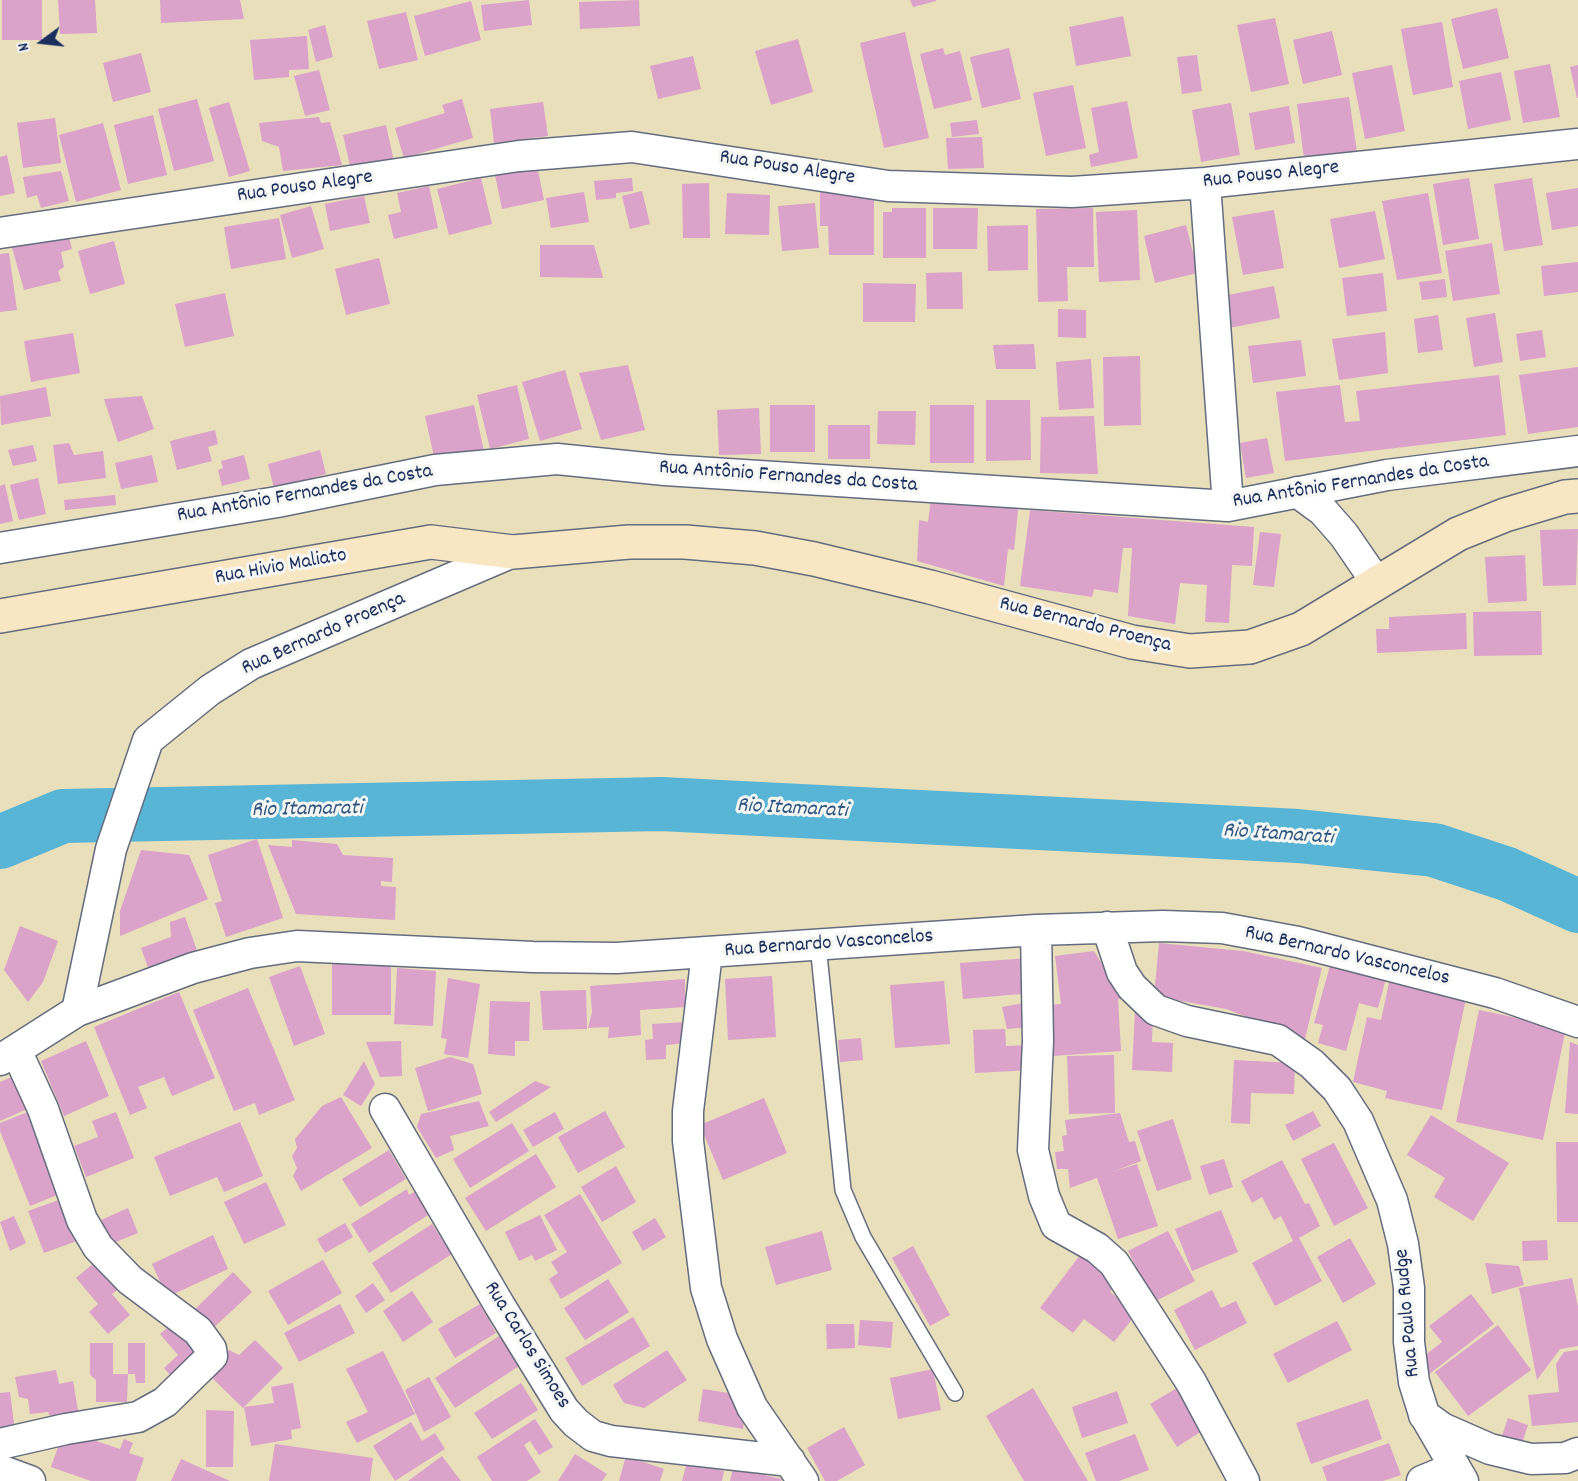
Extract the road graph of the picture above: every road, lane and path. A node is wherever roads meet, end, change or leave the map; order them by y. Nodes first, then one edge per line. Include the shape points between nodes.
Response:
1 (1578, 144) edge
2 (1205, 183) junction
3 (0, 233) edge
4 (1578, 451) edge
5 (1297, 492) junction
6 (1578, 496) edge
7 (1228, 506) junction
8 (563, 547) joint
9 (0, 548) edge
10 (513, 552) junction
11 (1377, 583) junction
12 (0, 616) edge
13 (1107, 927) junction
14 (1036, 930) junction
15 (818, 945) junction
16 (707, 953) junction
17 (77, 1011) junction
18 (1578, 1022) edge
19 (8, 1055) edge
20 (385, 1109) dead end
21 (955, 1393) dead end
22 (1424, 1414) junction
23 (0, 1444) edge
24 (1578, 1453) edge
25 (0, 1470) edge
26 (796, 1471) edge
27 (1458, 1474) edge
28 (30, 1481) edge
29 (1244, 1481) edge
30 (1422, 1481) edge

1 - 2 street, Rua Pouso Alegre
2 - 3 street, Rua Pouso Alegre via 1072,192 888,186 632,147 519,156
2 - 7 street
4 - 5 street, Rua Antônio Fernandes da Costa via 1387,475
5 - 7 street, Rua Antônio Fernandes da Costa
5 - 11 street via 1323,511
6 - 11 street, Rua Bernardo Proença via 1505,515 1458,534
7 - 9 street, Rua Antônio Fernandes da Costa via 665,470 557,459 435,470 277,502
8 - 10 street, Rua Hivio Maliato
8 - 11 street, Rua Bernardo Proença via 674,542 755,548 930,587 1132,642 1190,651 1250,647 1301,629
10 - 12 street, Rua Hivio Maliato via 431,543
10 - 17 street, Rua Bernardo Proença via 251,664 210,690 148,740 111,849
13 - 14 street, Rua Bernardo Vasconcelos
13 - 18 street, Rua Bernardo Vasconcelos via 1221,928 1298,942 1496,993
13 - 22 street, Rua Paulo Rudge via 1122,972 1156,1010 1187,1021 1278,1040 1312,1064 1337,1089 1353,1113 1376,1158 1403,1244 1409,1288 1409,1342 1414,1382
14 - 15 street, Rua Bernardo Vasconcelos
14 - 29 street via 1038,1041 1033,1150 1044,1196 1056,1226 1097,1248 1114,1263 1191,1382
15 - 16 street, Rua Bernardo Vasconcelos
15 - 21 lane via 843,1190 863,1237
16 - 17 street, Rua Bernardo Vasconcelos via 533,957 297,946 193,968
16 - 26 street via 688,1111 688,1141 706,1288 722,1339 752,1407
17 - 19 street, Rua Bernardo Vasconcelos
19 - 23 street via 43,1109 82,1220 98,1247 130,1280 198,1331 212,1356 165,1402 138,1417
20 - 26 street, Rua Carlos Simoes via 506,1315 576,1424 593,1436 611,1441
22 - 24 street via 1442,1428 1490,1449 1531,1459 1565,1458
22 - 27 street, Rua Paulo Rudge
25 - 28 street
27 - 30 street

